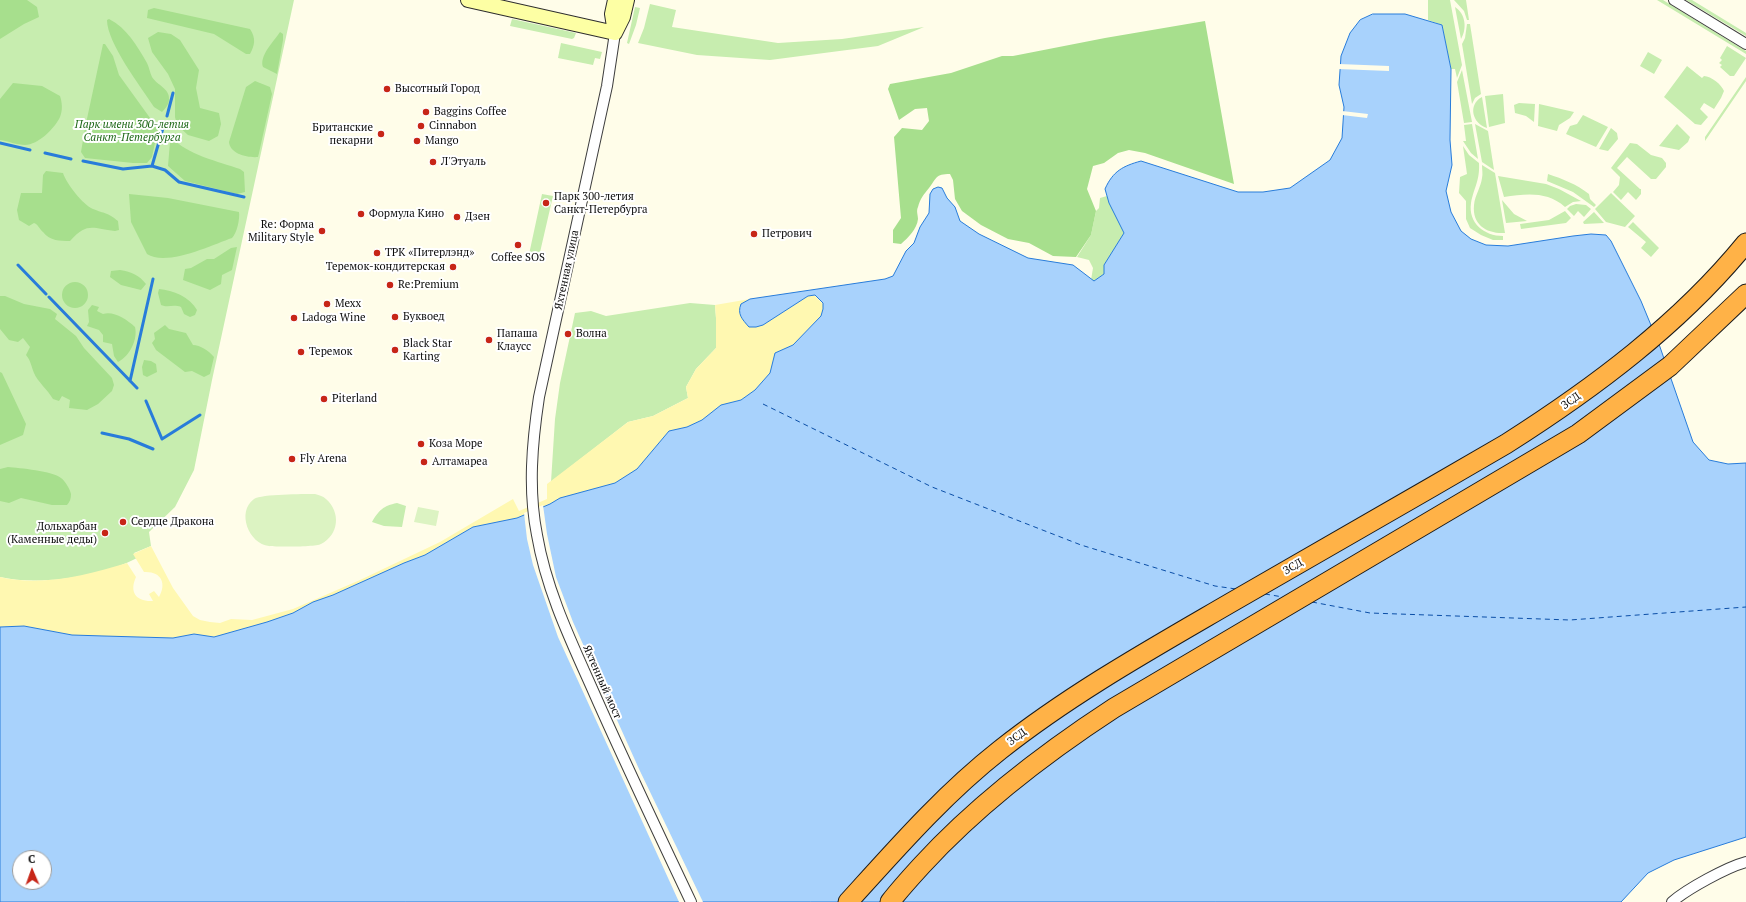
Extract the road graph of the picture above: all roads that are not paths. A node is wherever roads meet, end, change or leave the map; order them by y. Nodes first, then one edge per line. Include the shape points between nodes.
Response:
1 (468, 0) edge
2 (615, 0) edge
3 (627, 0) edge
4 (1674, 0) edge
5 (615, 33) junction
6 (1746, 44) edge
7 (1746, 243) edge
8 (1746, 294) edge
9 (533, 459) joint
10 (1746, 862) edge
11 (691, 902) edge
12 (848, 902) edge
13 (890, 902) edge
14 (1672, 902) edge

1 - 5 street
2 - 5 street, Яхтенная улица via 612,14
3 - 5 street, Яхтенная улица via 623,17
4 - 6 street
5 - 9 street, Яхтенная улица via 607,86 539,397 533,438
7 - 12 highway, ЗСД via 1692,303 1554,414 1120,668 1044,717 999,750 965,779 907,837
8 - 13 highway via 1670,366 1578,434 1064,740 967,819 942,843
9 - 11 street, Яхтенный мост via 536,534 556,604 609,729
10 - 14 street via 1712,877

